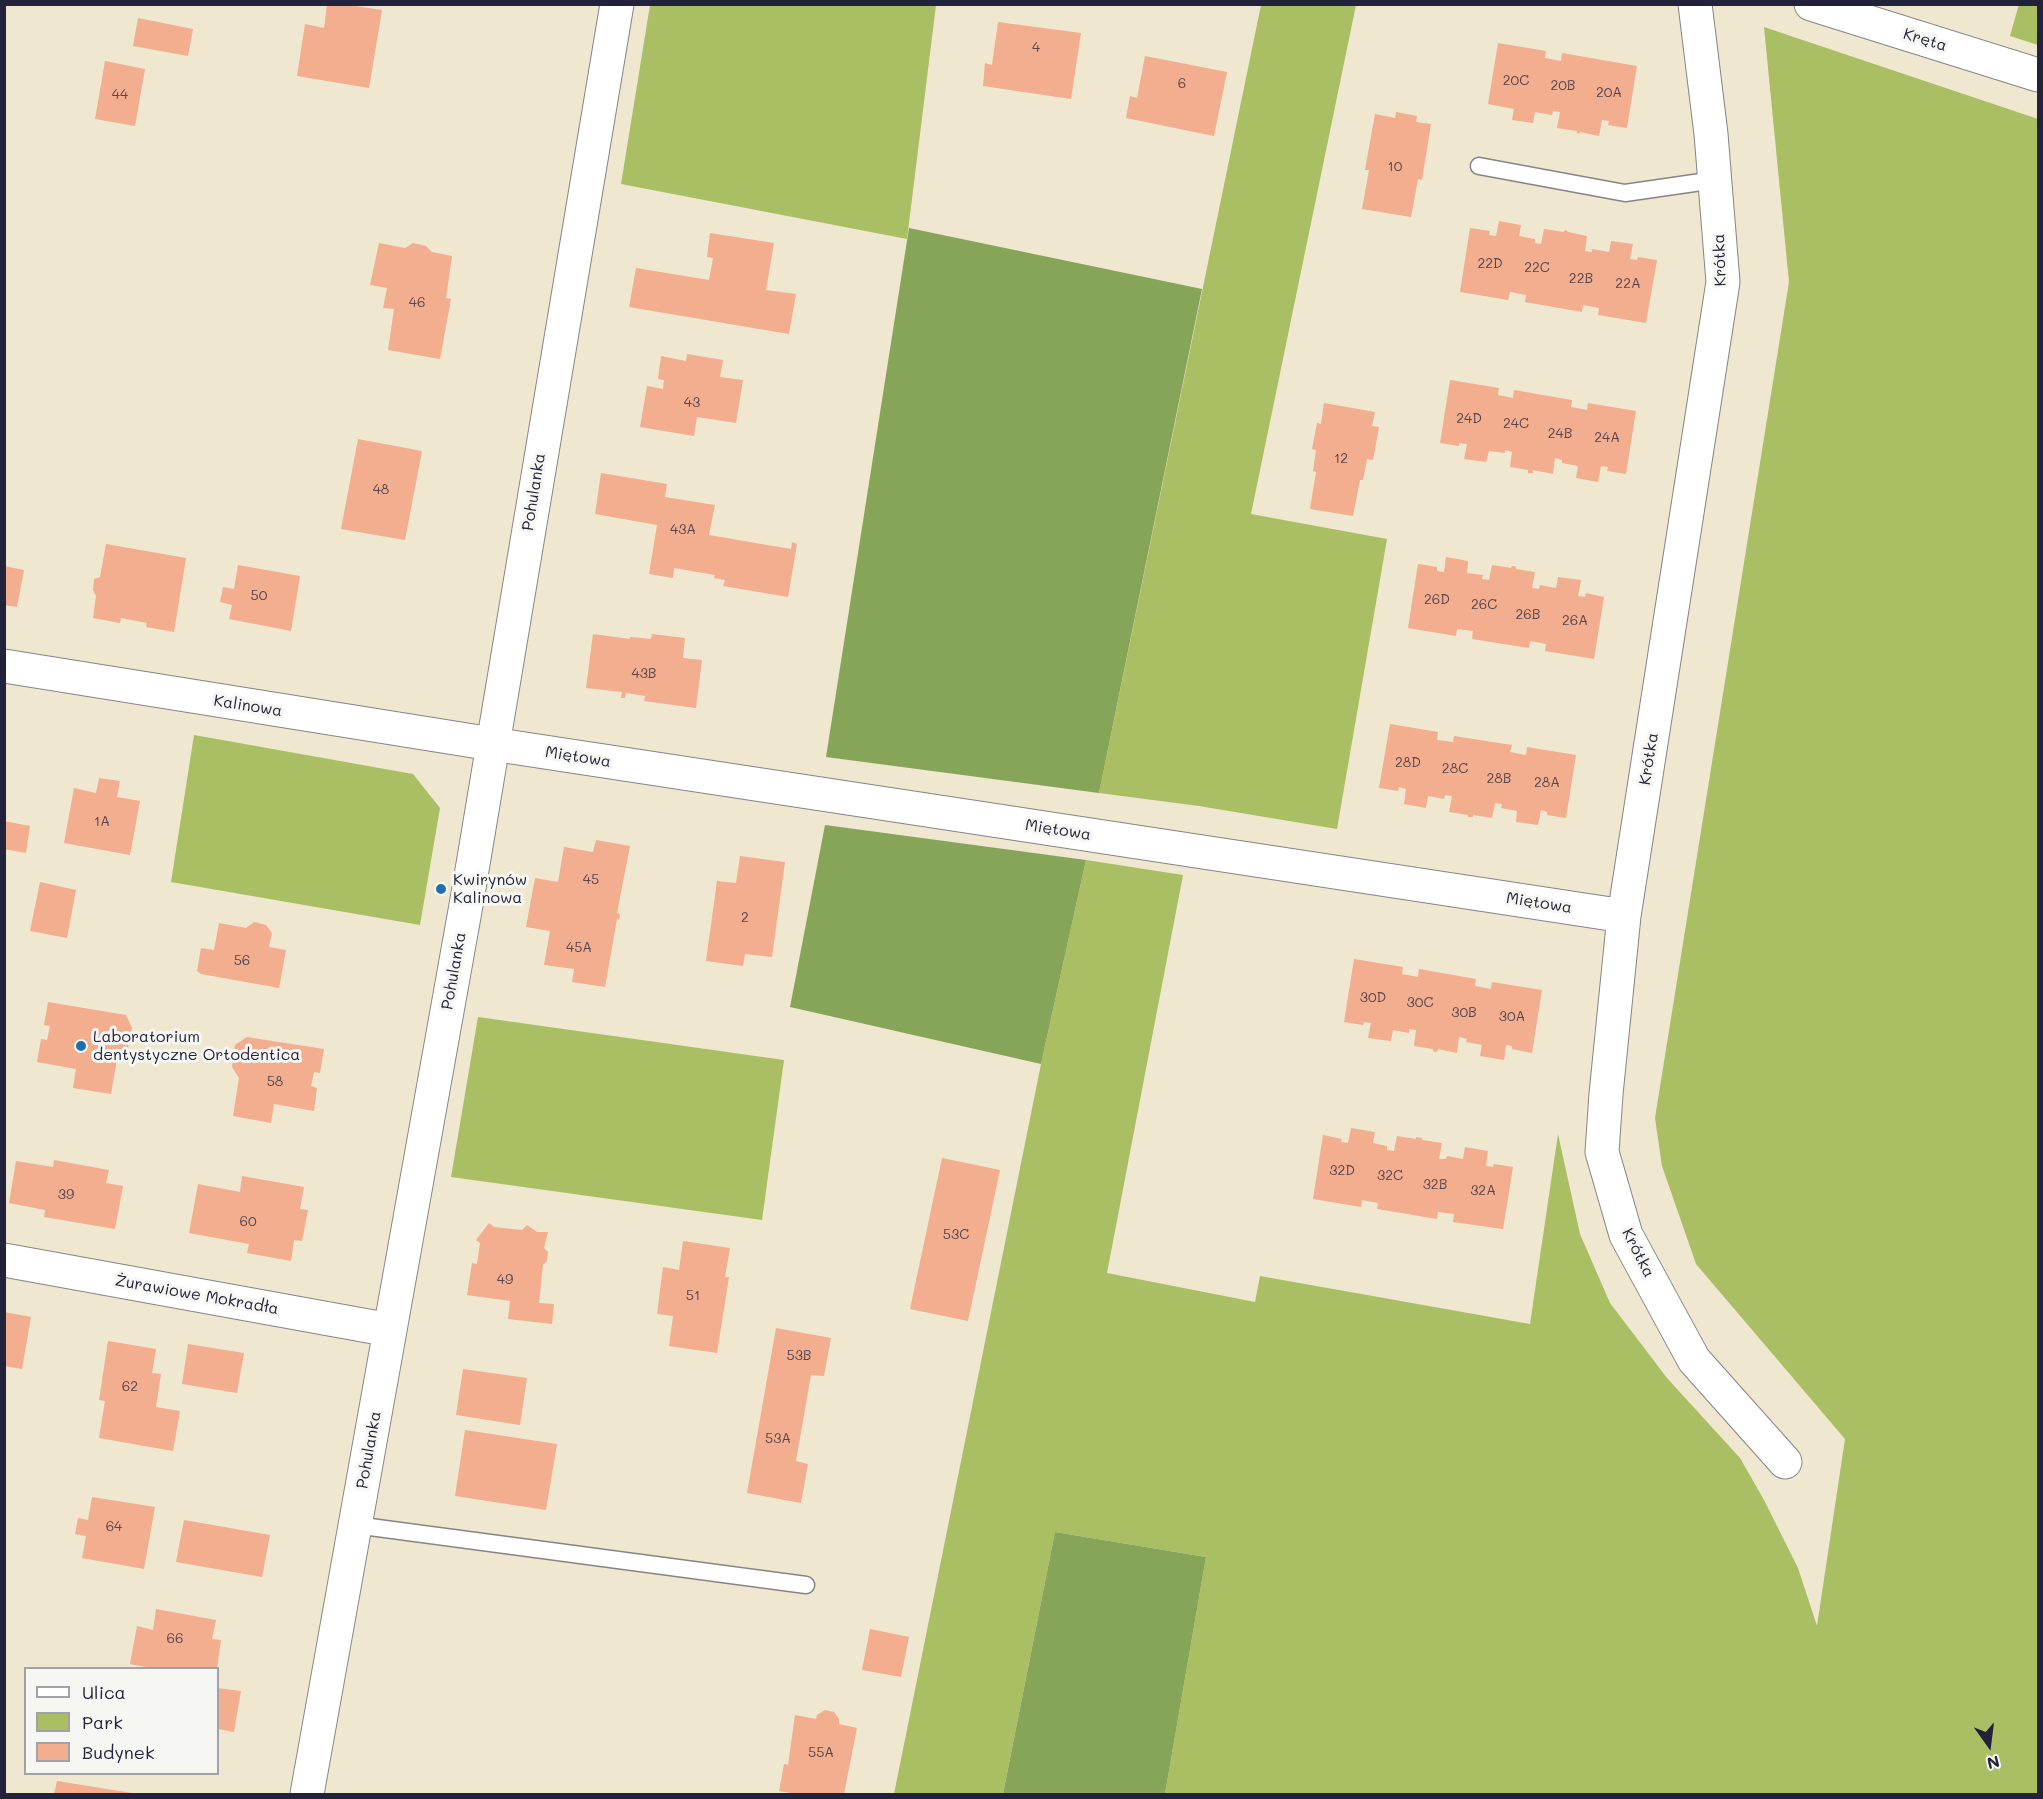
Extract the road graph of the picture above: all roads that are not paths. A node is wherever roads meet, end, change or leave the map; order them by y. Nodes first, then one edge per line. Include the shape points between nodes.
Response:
1 (616, 4) edge
2 (1695, 4) edge
3 (1811, 4) edge
4 (2038, 75) edge
5 (1479, 166) dead end
6 (1714, 180) junction
7 (4, 666) edge
8 (492, 744) junction
9 (1624, 916) junction
10 (4, 1260) edge
11 (390, 1329) junction
12 (1785, 1462) dead end
13 (355, 1525) junction
14 (806, 1585) dead end
15 (308, 1794) edge

1 - 8 street, Pohulanka
2 - 6 street, Krótka
3 - 4 street, Kręta
5 - 6 lane via 1625,193
6 - 9 street, Krótka via 1723,282
7 - 8 street, Kalinowa
8 - 9 street, Miętowa
8 - 11 street, Pohulanka
9 - 12 street, Krótka via 1602,1152 1626,1235 1694,1360
10 - 11 street, Żurawiowe Mokradła
11 - 13 street, Pohulanka
13 - 14 lane
13 - 15 street, Pohulanka

